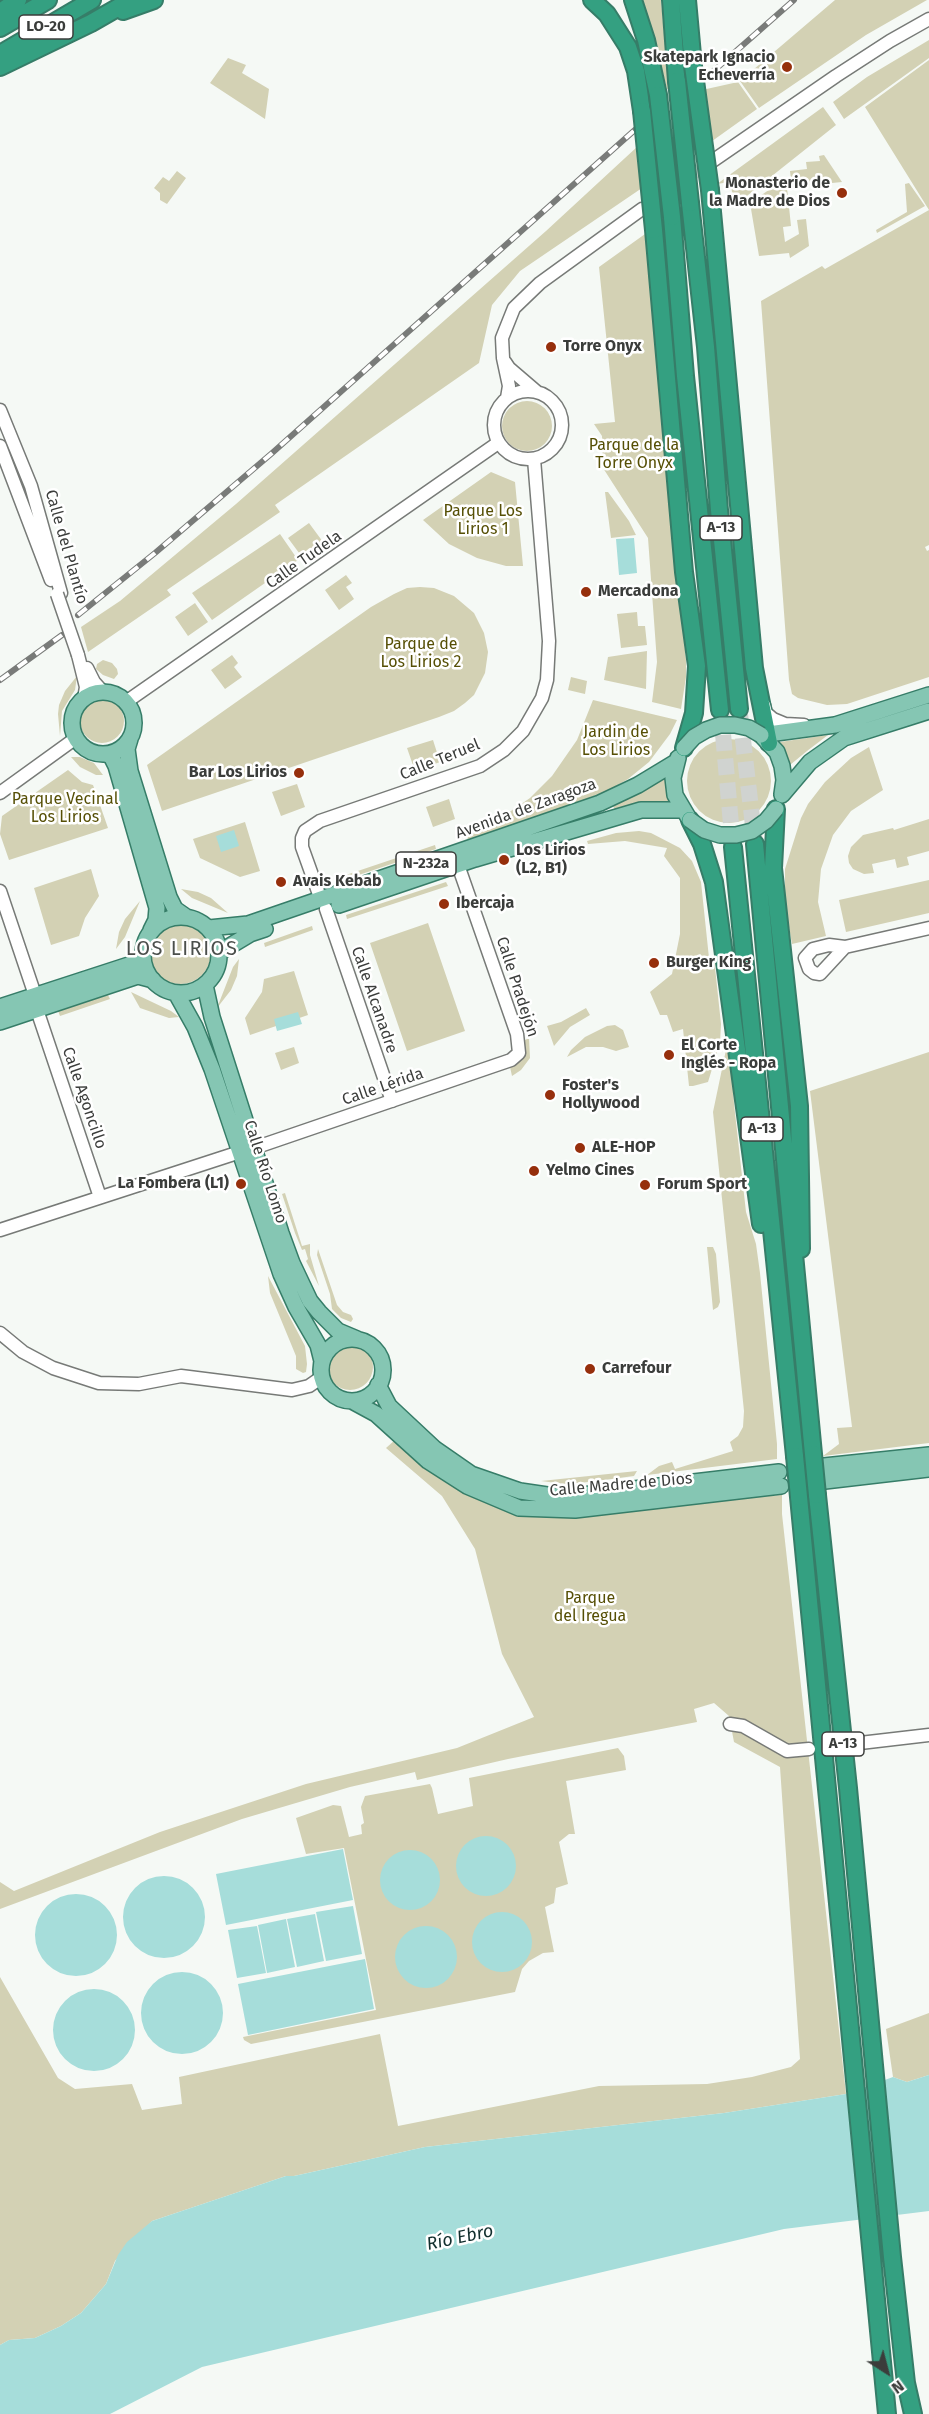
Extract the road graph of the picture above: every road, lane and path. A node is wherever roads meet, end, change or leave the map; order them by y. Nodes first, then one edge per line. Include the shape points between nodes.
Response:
1 (18, 0) edge
2 (48, 0) edge
3 (92, 0) edge
4 (131, 0) edge
5 (154, 0) edge
6 (592, 0) edge
7 (633, 0) edge
8 (671, 0) edge
9 (687, 0) edge
10 (0, 12) edge
11 (929, 19) edge
12 (91, 23) junction
13 (0, 28) edge
14 (0, 54) edge
15 (0, 67) edge
16 (711, 162) tunnel mouth
17 (642, 209) tunnel mouth
18 (706, 347) junction
19 (503, 358) junction
20 (685, 376) junction
21 (537, 392) junction
22 (507, 398) junction
23 (0, 410) edge
24 (498, 444) junction
25 (0, 446) edge
26 (534, 459) junction
27 (737, 488) junction
28 (684, 572) junction
29 (59, 594) junction
30 (80, 655) junction
31 (756, 678) junction
32 (103, 692) junction
33 (929, 695) edge
34 (84, 699) junction
35 (126, 702) junction
36 (739, 709) tunnel mouth
37 (720, 710) tunnel mouth
38 (929, 711) edge
39 (835, 725) junction
40 (76, 738) junction
41 (766, 738) junction
42 (130, 739) junction
43 (105, 754) junction
44 (680, 755) junction
45 (0, 793) edge
46 (779, 802) junction
47 (686, 815) junction
48 (755, 844) tunnel mouth
49 (733, 847) tunnel mouth
50 (458, 865) junction
51 (0, 891) edge
52 (323, 904) junction
53 (185, 916) junction
54 (209, 928) junction
55 (929, 928) edge
56 (147, 938) junction
57 (845, 947) dead end
58 (220, 952) junction
59 (143, 955) junction
60 (153, 980) junction
61 (205, 985) junction
62 (176, 993) junction
63 (36, 1002) junction
64 (0, 1007) edge
65 (0, 1022) edge
66 (519, 1053) joint
67 (392, 1101) junction
68 (247, 1150) junction
69 (100, 1197) junction
70 (265, 1204) junction
71 (0, 1230) edge
72 (797, 1283) junction
73 (0, 1333) edge
74 (357, 1339) junction
75 (322, 1361) junction
76 (322, 1377) junction
77 (378, 1385) junction
78 (352, 1401) junction
79 (790, 1412) junction
80 (929, 1455) edge
81 (929, 1469) edge
82 (820, 1474) junction
83 (730, 1724) dead end
84 (929, 1735) edge
85 (860, 1743) dead end
86 (809, 1749) dead end
87 (887, 2414) edge
88 (913, 2414) edge

1 - 10 highway
2 - 13 highway, LO-20
3 - 14 highway, LO-20
4 - 12 highway
5 - 12 highway
6 - 28 highway, bridge via 607,14 628,47 636,71
7 - 20 highway, A-13, bridge via 658,95
8 - 18 highway, A-13, bridge
9 - 27 highway, bridge via 710,190
11 - 16 street via 836,76
12 - 15 highway
17 - 19 street via 526,294 506,325
18 - 27 highway
18 - 36 highway, A-13
19 - 21 street
19 - 22 street
20 - 28 highway via 680,408
20 - 37 highway, A-13
21 - 22 street via 521,392
21 - 26 street via 555,405 562,427 554,448
22 - 24 street via 493,424
23 - 29 street, Calle del Plantío via 31,486
24 - 26 street via 514,457
24 - 35 street, Calle Tudela
25 - 29 street, Calle del Plantío
26 - 52 street, Calle Teruel via 549,641 542,698 523,730 504,750 480,766 320,821 305,831 302,847
27 - 31 highway
28 - 44 highway via 697,666 694,713
29 - 30 street, Calle del Plantío, bridge
30 - 32 street, Calle del Plantío
30 - 34 street, Calle del Plantío via 86,687
31 - 39 street via 766,712 773,719 785,724
31 - 41 highway
32 - 34 main road
32 - 35 main road
33 - 39 main road
34 - 40 main road via 72,721
35 - 42 main road via 134,720
38 - 46 main road via 844,738 810,762
39 - 41 main road
40 - 43 main road via 88,750
40 - 45 street
41 - 44 main road, N-232a, bridge via 749,728 720,726 694,737
41 - 46 main road via 782,765 784,780
42 - 43 main road
42 - 53 main road via 130,771 169,897 175,909
43 - 56 main road via 111,756 116,766 157,908
44 - 47 main road via 673,778 675,795
44 - 52 main road, Avenida de Zaragoza / N-232a via 638,785 600,803
46 - 47 main road, N-232a, bridge via 766,821 752,831 736,835 704,830
46 - 72 highway via 773,868 799,1106 802,1239
47 - 50 main road, Avenida de Zaragoza / N-232a via 641,810
47 - 79 highway via 702,844 714,882 776,1341
48 - 72 highway, A-13
49 - 79 highway, A-13
50 - 52 main road, Avenida de Zaragoza / N-232a
50 - 66 street, Calle Pradejón via 517,1034
51 - 63 street, Calle Agoncillo
52 - 54 main road, Avenida de Zaragoza / N-232a via 248,924
52 - 58 main road, Avenida de Zaragoza / N-232a via 250,934
52 - 67 street, Calle Alcanadre
53 - 54 main road
53 - 56 main road via 163,921
54 - 58 main road
55 - 57 street
56 - 59 main road
58 - 61 main road via 219,964
59 - 60 main road
59 - 63 main road via 135,963
60 - 62 main road
60 - 63 main road via 138,976
61 - 62 main road
61 - 68 main road, Calle Río Lomo
62 - 68 main road, Calle Río Lomo via 195,1027
63 - 64 main road
63 - 65 main road
63 - 69 street, Calle Agoncillo
66 - 67 street, Calle Lérida via 511,1060
67 - 68 street, Calle Lérida
68 - 69 street, Calle Lérida
68 - 70 main road, Calle Río Lomo
69 - 71 street, Calle Lérida
70 - 74 main road, Calle Río Lomo via 310,1300 328,1323
70 - 75 main road, Calle Río Lomo via 282,1274 318,1345
72 - 82 highway, A-13
73 - 76 street via 23,1352 53,1368 99,1383 139,1384 181,1376 292,1390 309,1386
74 - 75 main road via 339,1342
74 - 77 main road via 377,1350 382,1367
75 - 76 main road
76 - 78 main road via 333,1395
77 - 78 main road via 367,1396
77 - 78 main road, Calle Madre de Dios via 389,1406 435,1449 471,1474 520,1491 574,1496 780,1479 575,1510 519,1508 467,1486 428,1461 376,1414
79 - 87 highway, A-13, bridge
80 - 82 main road
81 - 82 main road
82 - 88 highway, A-13 via 866,1993 906,2383
83 - 86 street via 743,1726 787,1751
84 - 85 street

